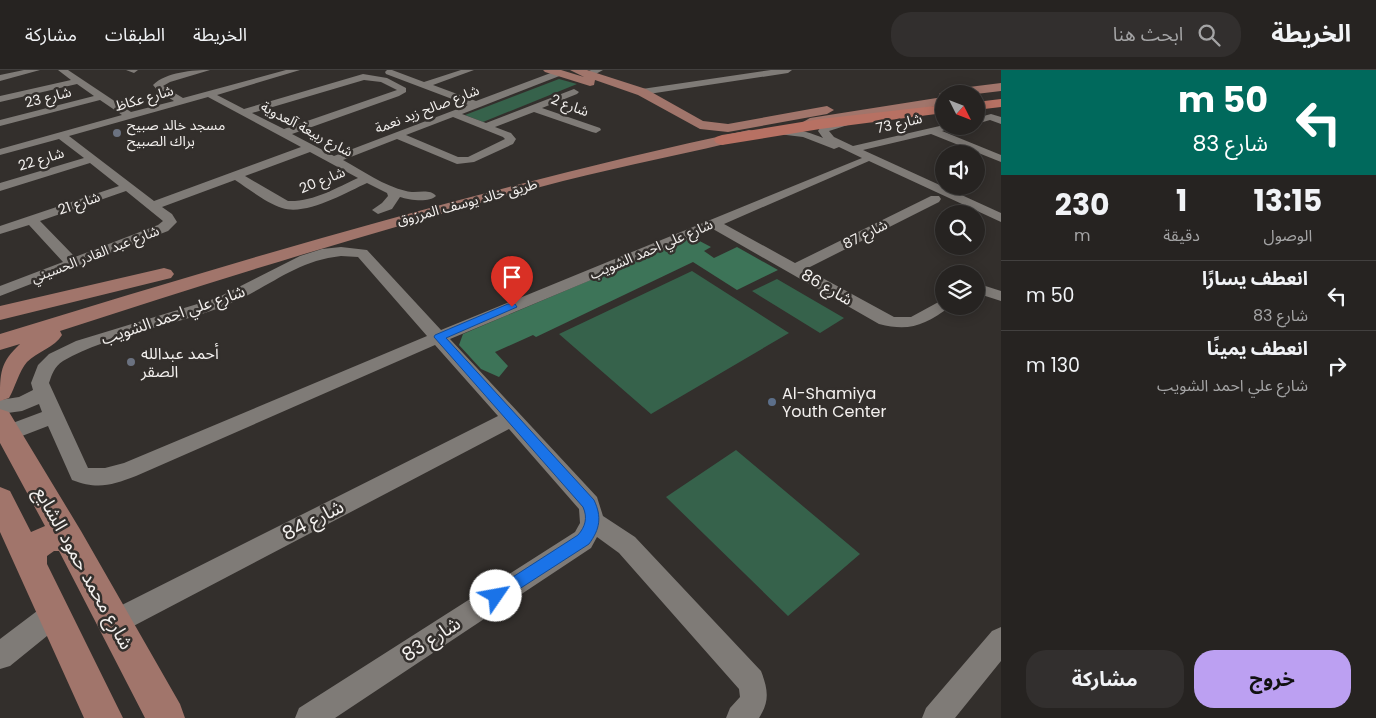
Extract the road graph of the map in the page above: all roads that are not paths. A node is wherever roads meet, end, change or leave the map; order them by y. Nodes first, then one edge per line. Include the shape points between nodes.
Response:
1 (36, 70) edge
2 (62, 70) edge
3 (130, 70) edge
4 (134, 70) edge
5 (206, 70) edge
6 (263, 70) edge
7 (296, 70) edge
8 (383, 70) edge
9 (470, 70) edge
10 (576, 70) edge
11 (754, 70) edge
12 (788, 70) edge
13 (554, 72) edge
14 (763, 73) junction
15 (276, 76) junction
16 (0, 78) edge
17 (602, 80) edge
18 (78, 81) junction
19 (425, 85) junction
20 (1000, 90) edge
21 (985, 91) edge
22 (574, 92) dead end
23 (642, 92) junction
24 (209, 94) junction
25 (985, 94) edge
26 (935, 95) edge
27 (102, 97) junction
28 (0, 99) edge
29 (182, 102) junction
30 (1001, 103) edge
31 (935, 104) edge
32 (935, 104) edge
33 (477, 105) junction
34 (985, 105) edge
35 (533, 108) junction
36 (243, 112) junction
37 (453, 114) junction
38 (130, 116) junction
39 (675, 118) junction
40 (864, 118) junction
41 (0, 123) edge
42 (486, 127) junction
43 (596, 130) dead end
44 (935, 130) edge
45 (778, 131) junction
46 (932, 131) junction
47 (283, 133) junction
48 (725, 134) junction
49 (61, 135) junction
50 (396, 136) junction
51 (310, 148) junction
52 (0, 152) edge
53 (858, 155) junction
54 (92, 159) junction
55 (1001, 159) edge
56 (333, 160) junction
57 (560, 165) junction
58 (236, 175) junction
59 (367, 178) junction
60 (921, 180) junction
61 (908, 185) junction
62 (0, 187) edge
63 (127, 187) junction
64 (392, 191) junction
65 (430, 196) junction
66 (475, 199) junction
67 (936, 199) junction
68 (948, 205) edge
69 (153, 206) junction
70 (378, 210) junction
71 (1001, 218) edge
72 (31, 219) junction
73 (712, 223) junction
74 (985, 223) edge
75 (0, 230) edge
76 (1001, 231) edge
77 (72, 263) junction
78 (795, 269) junction
79 (164, 274) junction
80 (190, 282) junction
81 (0, 291) edge
82 (985, 291) edge
83 (1001, 296) edge
84 (935, 310) edge
85 (0, 313) edge
86 (0, 326) edge
87 (439, 337) junction
88 (0, 342) edge
89 (0, 392) edge
90 (44, 393) junction
91 (53, 416) junction
92 (512, 418) junction
93 (3, 420) edge
94 (0, 500) edge
95 (592, 521) junction
96 (70, 541) junction
97 (31, 566) junction
98 (54, 614) junction
99 (115, 622) junction
100 (1001, 640) edge
101 (0, 656) edge
102 (160, 712) edge
103 (104, 718) edge
104 (308, 718) edge
105 (740, 718) edge
106 (936, 718) edge

1 - 16 street
2 - 18 street
3 - 4 street
5 - 29 street via 158,85
6 - 15 street
7 - 15 street, شارع عكاظ
8 - 19 street
9 - 19 street
10 - 17 main road
11 - 14 street
12 - 14 street
13 - 17 main road
13 - 33 street, شارع صالح زيد نعمة
14 - 23 street
15 - 24 street, شارع عكاظ
17 - 23 main road
17 - 39 main road via 659,115 673,115
18 - 27 street
18 - 28 street
19 - 33 street
20 - 21 main road, طريق خالد يوسف المرزوق
20 - 25 main road, طريق خالد يوسف المرزوق
22 - 35 street, شارع 2
23 - 39 main road
24 - 29 street, شارع عكاظ
24 - 36 street, شارع ربيعة آلعدوية
26 - 48 main road, طريق خالد يوسف المرزوق via 823,111
27 - 38 street
27 - 41 street, شارع 23
29 - 38 street, شارع عكاظ
30 - 34 highway
31 - 48 main road, طريق خالد يوسف المرزوق
32 - 40 highway
33 - 37 street, شارع صالح زيد نعمة
35 - 42 street, شارع 2
35 - 43 street, شارع 2
36 - 47 street, شارع ربيعة آلعدوية
36 - 47 street via 363,77 375,77 402,88 396,94
37 - 42 street
37 - 50 street, شارع صالح زيد نعمة
38 - 49 street, شارع عكاظ
39 - 48 main road
40 - 45 highway
40 - 53 street via 826,127 823,131 830,139
42 - 50 street via 507,135 509,142 463,161 450,160
44 - 46 street, شارع 73
45 - 48 highway
45 - 53 street via 814,137
46 - 53 street, شارع 73
46 - 55 street
47 - 51 street, شارع ربيعة آلعدوية
48 - 57 main road, طريق خالد يوسف المرزوق
48 - 66 main road, طريق خالد يوسف المرزوق
49 - 52 street, شارع عكاظ
49 - 54 street, شارع عبد القادر الحسيني
50 - 56 street, شارع صالح زيد نعمة
51 - 56 street, شارع ربيعة آلعدوية
51 - 58 street
53 - 60 street
53 - 61 street
53 - 73 street, شارع علي احمد الشويب
54 - 62 street, شارع 22
54 - 63 street, شارع عبد القادر الحسيني
56 - 59 street, شارع ربيعة آلعدوية
57 - 65 main road, طريق خالد يوسف المرزوق
57 - 66 main road via 467,190 460,195 464,199
58 - 59 street, شارع 20 via 291,206 305,204
58 - 69 street
59 - 64 street, شارع ربيعة آلعدوية
60 - 61 street via 905,177
60 - 71 street
61 - 67 street
63 - 69 street, شارع عبد القادر الحسيني
63 - 72 street, شارع 21
64 - 65 street, شارع ربيعة آلعدوية via 408,196
64 - 70 street via 392,201
65 - 70 main road, طريق خالد يوسف المرزوق
66 - 80 main road, طريق خالد يوسف المرزوق
67 - 68 street
67 - 78 street, شارع 87
69 - 77 street, شارع عبد القادر الحسيني via 170,222 163,228
70 - 79 main road, طريق خالد يوسف المرزوق
72 - 75 street, شارع 21
72 - 77 street, شارع 21
73 - 78 street, شارع 86
73 - 87 street, شارع علي احمد الشويب
74 - 76 street
77 - 81 street, شارع عبد القادر الحسيني
78 - 84 street, شارع 86 via 875,315 896,323 914,323
79 - 85 main road
79 - 86 main road, طريق خالد يوسف المرزوق
80 - 88 main road, طريق خالد يوسف المرزوق
80 - 89 main road via 82,321 40,341 16,359
82 - 83 street
87 - 90 street, شارع علي احمد الشويب via 362,253 328,252 281,268 256,286 223,301 69,351 44,369 40,383
87 - 91 street, شارع علي احمد الشويب via 129,470 97,478 80,474
87 - 92 street
90 - 91 street, شارع علي احمد الشويب
90 - 93 street via 22,404
91 - 93 street
92 - 95 street via 589,504
92 - 99 street, شارع 84
93 - 96 main road, شارع محمد حمود الشايع
94 - 97 main road
95 - 104 street, شارع 83 via 584,540
95 - 105 street via 627,545 751,681 754,701
96 - 97 main road via 54,537 36,545 31,551
96 - 99 main road, شارع محمد حمود الشايع
97 - 98 main road
98 - 101 street
98 - 103 main road
99 - 102 main road, شارع محمد حمود الشايع
100 - 106 street

